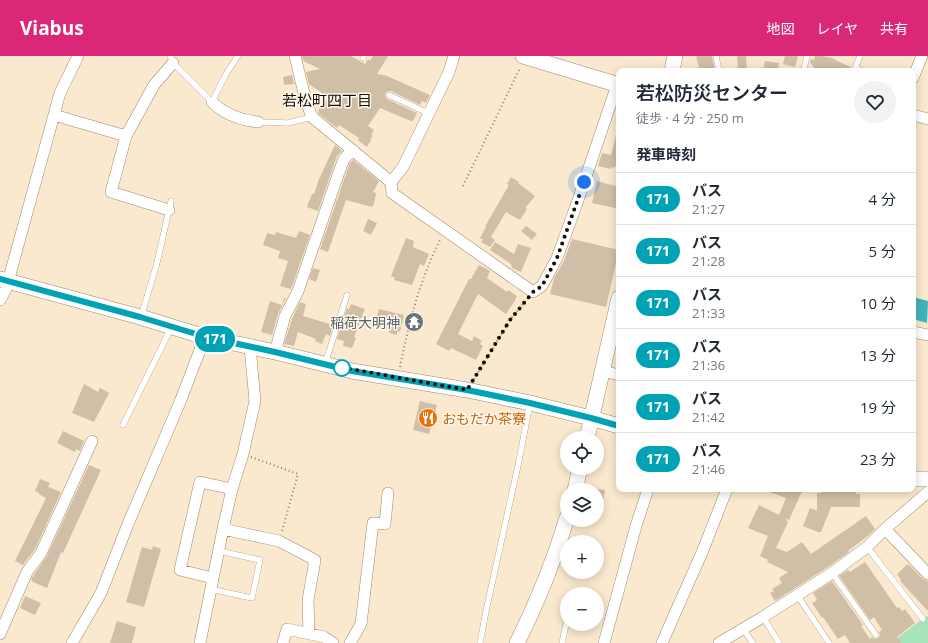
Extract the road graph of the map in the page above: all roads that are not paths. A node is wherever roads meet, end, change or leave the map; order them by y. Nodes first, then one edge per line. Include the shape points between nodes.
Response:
1 (78, 56) edge
2 (238, 56) edge
3 (294, 56) edge
4 (454, 56) edge
5 (524, 56) edge
6 (675, 56) edge
7 (716, 56) edge
8 (807, 56) edge
9 (860, 56) edge
10 (922, 56) edge
11 (172, 60) edge
12 (673, 68) edge
13 (718, 68) edge
14 (804, 68) edge
15 (855, 68) edge
16 (916, 71) edge
17 (616, 84) edge
18 (616, 91) edge
19 (389, 95) dead end
20 (212, 102) junction
21 (428, 113) junction
22 (916, 115) edge
23 (54, 116) junction
24 (312, 117) junction
25 (928, 119) edge
26 (258, 122) joint
27 (126, 136) junction
28 (352, 150) junction
29 (391, 182) junction
30 (170, 205) joint
31 (4, 280) edge
32 (347, 295) dead end
33 (0, 300) edge
34 (616, 312) edge
35 (140, 317) junction
36 (172, 327) junction
37 (916, 333) edge
38 (928, 336) edge
39 (206, 337) junction
40 (250, 347) junction
41 (275, 352) junction
42 (325, 364) junction
43 (603, 371) junction
44 (616, 374) edge
45 (530, 403) junction
46 (591, 418) junction
47 (124, 425) dead end
48 (616, 425) edge
49 (588, 431) edge
50 (92, 441) dead end
51 (928, 479) edge
52 (916, 480) edge
53 (232, 489) junction
54 (647, 492) edge
55 (726, 492) edge
56 (928, 492) edge
57 (388, 493) dead end
58 (564, 527) edge
59 (222, 529) junction
60 (885, 529) junction
61 (867, 547) junction
62 (218, 551) junction
63 (832, 573) junction
64 (928, 574) edge
65 (213, 578) junction
66 (210, 589) junction
67 (797, 595) junction
68 (763, 617) junction
69 (923, 619) dead end
70 (743, 629) junction
71 (565, 631) edge
72 (0, 634) edge
73 (309, 634) junction
74 (876, 635) dead end
75 (72, 643) edge
76 (200, 643) edge
77 (283, 643) edge
78 (333, 643) edge
79 (350, 643) edge
80 (480, 643) edge
81 (517, 643) edge
82 (562, 643) edge
83 (604, 643) edge
84 (662, 643) edge
85 (718, 643) edge
86 (753, 643) edge
87 (779, 643) edge
88 (829, 643) edge

1 - 23 street via 60,94
2 - 20 lane
3 - 24 street
4 - 21 street via 449,72
5 - 17 main road
6 - 12 main road
7 - 13 lane
8 - 14 lane
9 - 15 lane
10 - 16 street
11 - 20 lane
11 - 27 street via 154,85
18 - 29 street via 557,258 542,286 533,292 392,193
19 - 21 lane
20 - 26 street via 220,110 242,120
21 - 29 street via 404,167
22 - 25 street
23 - 27 street
23 - 31 street
24 - 26 lane via 288,123
24 - 28 street
27 - 30 street via 111,192
28 - 29 street
28 - 41 street via 344,159 339,172 298,291 285,316
30 - 35 lane via 157,263
31 - 33 street
31 - 35 main road
32 - 42 lane
34 - 43 main road
35 - 36 main road
36 - 39 main road
36 - 47 lane
37 - 38 street
39 - 40 main road
39 - 75 street via 101,593
40 - 41 main road
40 - 53 street via 255,401
41 - 42 main road
42 - 45 main road
43 - 44 street
43 - 46 main road
45 - 46 main road
45 - 80 lane
46 - 48 main road
46 - 49 main road
50 - 72 street via 41,554 27,572
51 - 52 main road
53 - 59 street
53 - 65 street via 200,482 180,570
54 - 83 street
55 - 84 street
56 - 60 street
57 - 79 street via 385,524 373,523 361,624
58 - 81 main road via 554,560
59 - 62 street
59 - 73 street via 279,541 315,560 308,600
60 - 61 street
60 - 64 street
61 - 63 street
61 - 69 lane
62 - 65 street
62 - 66 lane via 260,560 252,598
63 - 67 street
63 - 74 lane
65 - 66 street
66 - 76 street
67 - 68 street
67 - 88 lane
68 - 70 street
68 - 87 lane
70 - 85 street
70 - 86 lane
71 - 82 lane
73 - 77 street via 287,629
73 - 78 street via 324,637

